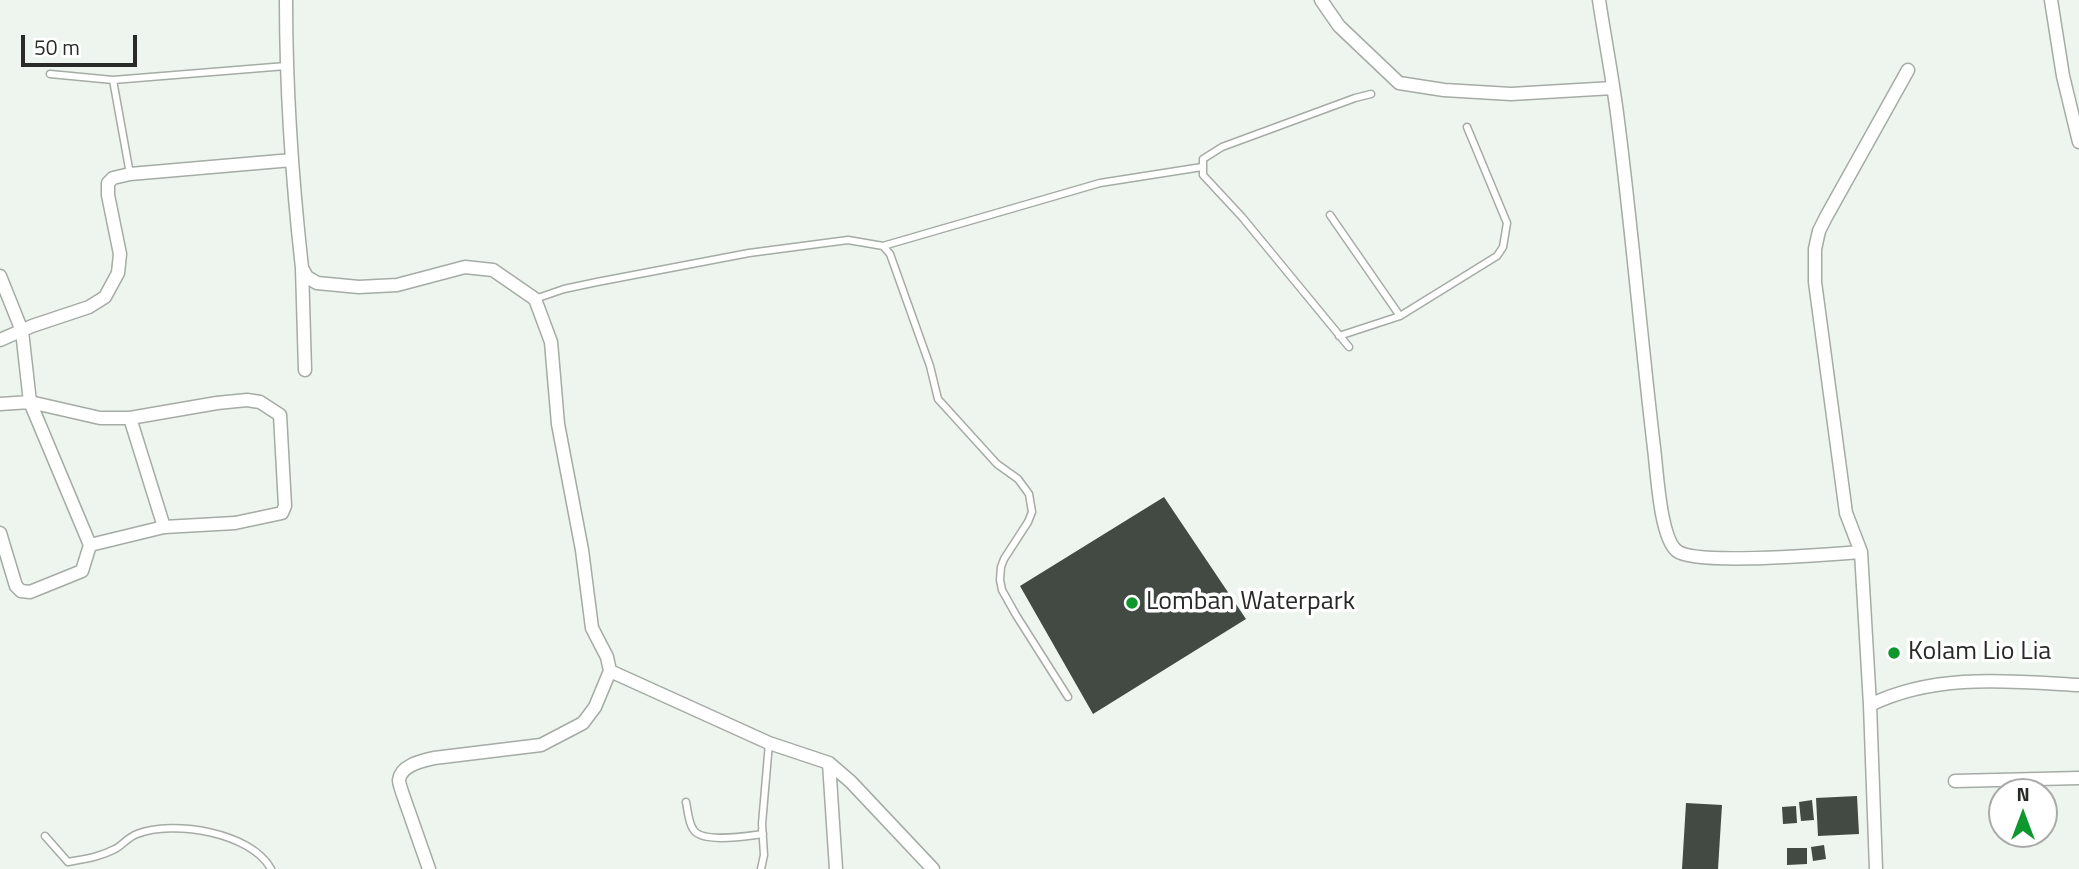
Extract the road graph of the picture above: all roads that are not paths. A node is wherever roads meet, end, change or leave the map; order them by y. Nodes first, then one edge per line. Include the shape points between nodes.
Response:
1 (286, 0) edge
2 (1321, 0) edge
3 (1599, 0) edge
4 (2052, 0) edge
5 (286, 66) junction
6 (1908, 70) dead end
7 (50, 74) dead end
8 (113, 80) junction
9 (1613, 88) junction
10 (1371, 94) dead end
11 (1467, 127) dead end
12 (2079, 142) edge
13 (292, 160) junction
14 (1202, 167) junction
15 (130, 174) junction
16 (1330, 215) dead end
17 (883, 246) junction
18 (302, 268) junction
19 (0, 276) edge
20 (535, 299) junction
21 (1400, 316) junction
22 (22, 331) junction
23 (1339, 336) junction
24 (0, 340) edge
25 (1349, 347) dead end
26 (304, 370) dead end
27 (30, 402) junction
28 (0, 404) edge
29 (130, 418) junction
30 (164, 527) junction
31 (0, 533) edge
32 (90, 545) junction
33 (1861, 552) junction
34 (610, 671) junction
35 (2079, 685) edge
36 (1068, 697) dead end
37 (1870, 705) junction
38 (769, 743) junction
39 (829, 763) junction
40 (2079, 778) edge
41 (1955, 781) dead end
42 (686, 802) dead end
43 (762, 824) junction
44 (45, 836) dead end
45 (271, 869) edge
46 (429, 869) edge
47 (761, 869) edge
48 (836, 869) edge
49 (933, 869) edge
50 (1876, 869) edge

1 - 5 street
2 - 9 street via 1339,26 1399,83 1511,94
3 - 9 street
4 - 12 street
5 - 8 lane
5 - 13 street
6 - 33 street via 1819,231 1815,249 1817,305 1846,513
7 - 8 lane
8 - 15 lane
9 - 33 street via 1668,540 1677,551 1697,557
10 - 14 lane via 1222,147 1203,159
11 - 21 lane via 1507,223 1503,247 1497,256
13 - 15 street
13 - 18 street
14 - 17 lane via 1100,183
14 - 23 lane via 1203,175
15 - 22 street via 108,183 120,254 118,273 105,297
16 - 21 lane
17 - 20 lane via 848,240 749,253 586,284
17 - 36 lane via 890,254 938,399 1029,494 1032,512 1004,559 1000,580 1016,615
18 - 20 street via 307,278 317,283 359,287 397,285 466,267 493,270
18 - 26 street
19 - 22 street
20 - 34 street via 551,342 558,424 592,628
21 - 23 lane
22 - 24 street
22 - 27 street
23 - 25 lane
27 - 28 street
27 - 29 street via 100,418
27 - 32 street
29 - 30 street
29 - 30 street via 247,400 260,402 280,415 282,513 235,523
30 - 32 street
31 - 32 street via 21,591 30,592 82,571
33 - 37 street
34 - 38 street
34 - 46 street via 583,723 541,744 434,758 404,770 399,779 402,792
35 - 37 street via 1982,680 1916,688
37 - 50 street
38 - 39 street
38 - 43 lane
39 - 48 street
39 - 49 street
40 - 41 street
42 - 43 lane via 694,832 701,836 762,834
43 - 47 lane
44 - 45 lane via 68,862 117,849 134,834 155,829 201,830 247,846

